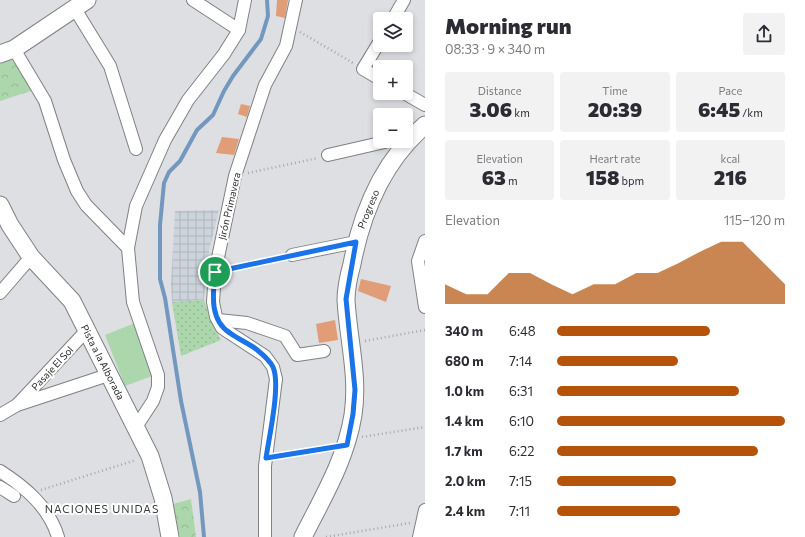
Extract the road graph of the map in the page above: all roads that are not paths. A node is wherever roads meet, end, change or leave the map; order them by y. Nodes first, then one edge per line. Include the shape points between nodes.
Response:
1 (193, 0) edge
2 (245, 0) edge
3 (296, 0) edge
4 (404, 0) edge
5 (81, 5) edge
6 (397, 12) edge
7 (239, 30) junction
8 (7, 52) edge
9 (373, 52) edge
10 (373, 75) edge
11 (413, 98) edge
12 (425, 105) edge
13 (414, 133) edge
14 (373, 145) edge
15 (136, 149) dead end
16 (328, 155) road end
17 (0, 205) edge
18 (425, 241) edge
19 (356, 242) junction
20 (128, 248) junction
21 (292, 255) road end
22 (31, 257) junction
23 (0, 293) edge
24 (425, 307) edge
25 (218, 320) junction
26 (87, 330) junction
27 (324, 351) dead end
28 (108, 375) junction
29 (16, 405) junction
30 (0, 415) edge
31 (136, 427) junction
32 (0, 471) edge
33 (0, 487) edge
34 (14, 496) dead end
35 (424, 516) edge
36 (58, 537) edge
37 (170, 537) edge
38 (265, 537) edge
39 (303, 537) edge
40 (419, 537) edge

1 - 7 street
2 - 7 street
3 - 25 street, Jirón Primavera via 286,46 260,98 235,176 215,272 213,302
4 - 6 street
5 - 8 main road
5 - 15 street via 110,66
7 - 20 street via 173,123 136,206
8 - 20 street via 45,101 64,160 80,196
9 - 10 street via 363,69
11 - 12 street
13 - 19 main road, Progreso via 390,163 381,179
14 - 16 street
17 - 22 main road, Pista a la Alborada via 10,226
18 - 24 street via 418,261
19 - 21 street
19 - 39 main road, Progreso via 346,299 355,396 348,442 340,464
20 - 31 street via 133,302 158,374 154,401
22 - 23 street
22 - 26 main road, Pista a la Alborada via 72,300
25 - 27 street via 247,323 285,336 297,355
25 - 38 street via 222,328 254,347 273,367 276,388 266,458
26 - 28 main road, Pista a la Alborada
26 - 29 street, Pasaje El Sol
28 - 29 street, Pasaje El Sol
28 - 31 main road, Pista a la Alborada
29 - 30 street, Pasaje El Sol
31 - 37 main road, Pista a la Alborada via 150,456 163,498
32 - 36 street via 30,493 50,518
33 - 34 street
35 - 40 street

